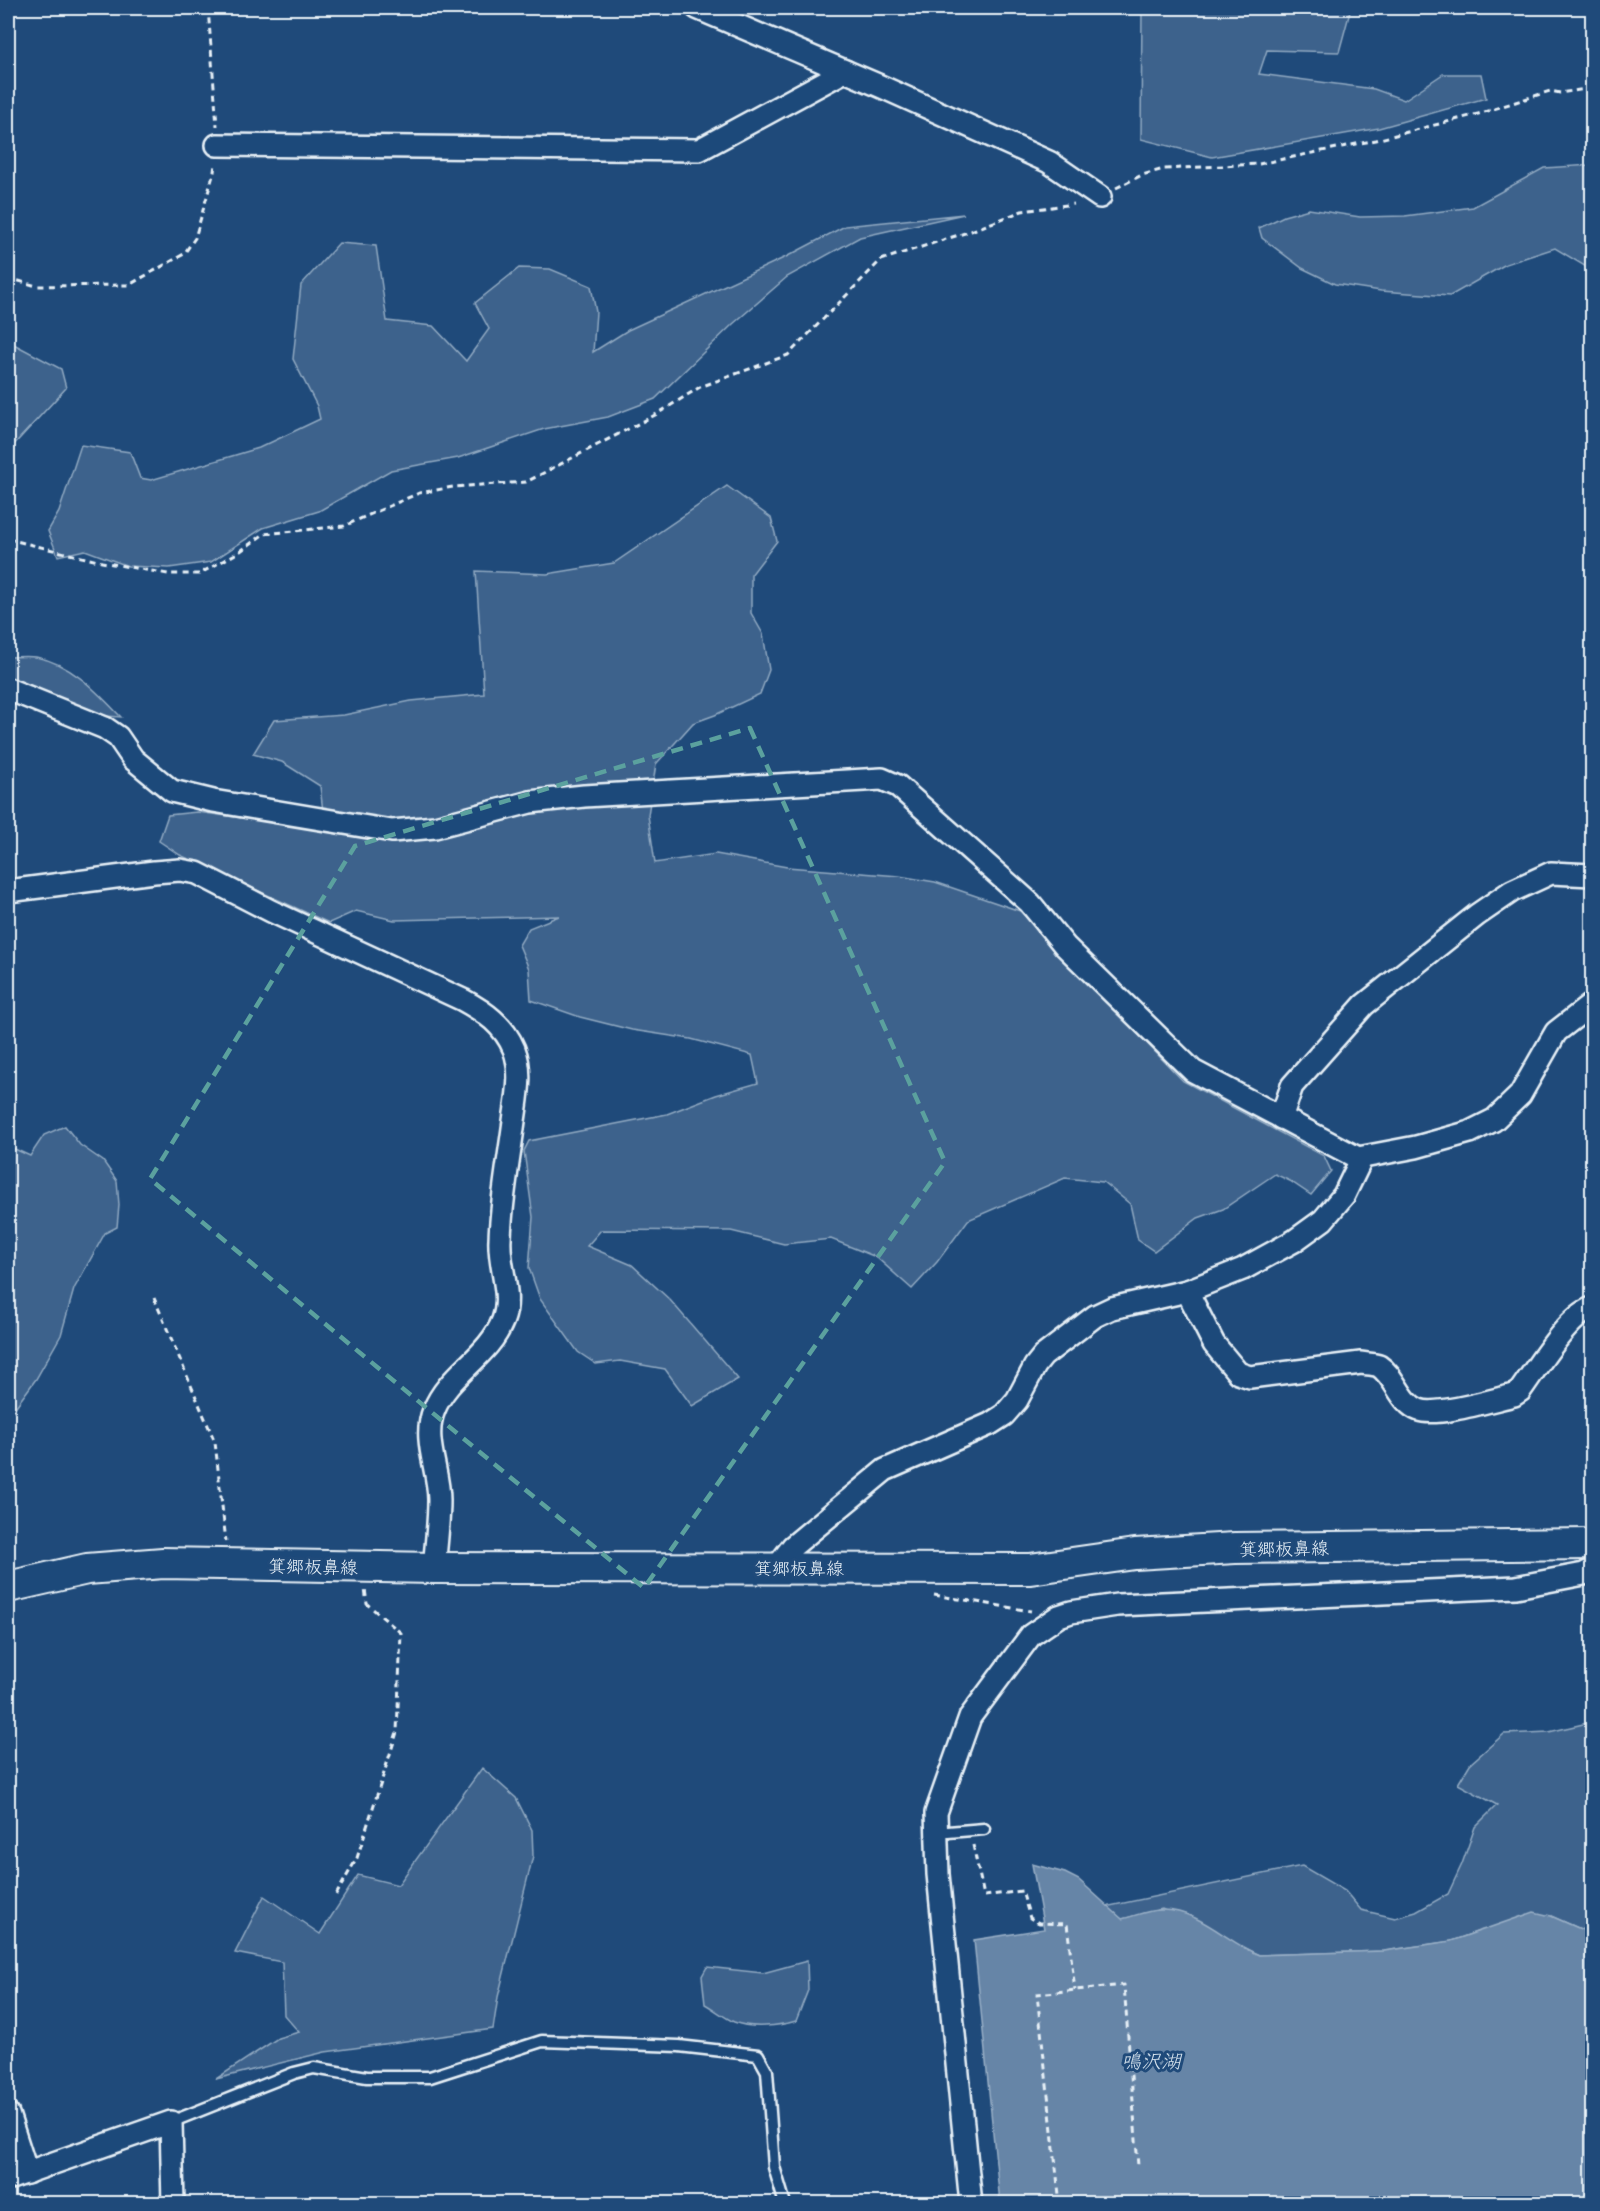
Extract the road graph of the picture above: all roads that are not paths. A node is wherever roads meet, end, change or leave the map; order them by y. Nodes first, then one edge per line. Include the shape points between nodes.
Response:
1 (697, 8) edge
2 (845, 71) junction
3 (217, 145) road end
4 (1100, 197) road end
5 (8, 690) edge
6 (1593, 875) edge
7 (8, 891) edge
8 (1593, 1004) edge
9 (1281, 1118) junction
10 (1358, 1158) junction
11 (1187, 1291) junction
12 (1593, 1308) edge
13 (1593, 1544) edge
14 (434, 1568) junction
15 (776, 1568) junction
16 (1593, 1570) edge
17 (8, 1587) edge
18 (984, 1829) dead end
19 (936, 1833) junction
20 (8, 2114) edge
21 (171, 2122) junction
22 (17, 2176) edge
23 (173, 2204) edge
24 (785, 2204) edge
25 (971, 2204) edge

1 - 2 street
2 - 3 street via 699,150
2 - 4 street via 1049,162
5 - 9 street via 105,728 118,737 133,759 172,791 392,831 435,827 530,802 584,796 882,778 898,786 1030,903 1065,946 1193,1071
6 - 9 street via 1551,873 1512,891 1478,915 1364,1005 1297,1079
7 - 14 street via 154,872 197,873 463,1000 486,1013 506,1034 515,1051 519,1079 499,1241 506,1290 504,1317 489,1346 441,1397 434,1410 429,1435 439,1501
8 - 10 street via 1556,1032 1520,1095 1494,1120 1470,1132
9 - 10 street
10 - 11 street via 1359,1164 1344,1195 1323,1220 1243,1269
11 - 12 street via 1214,1344 1238,1373 1250,1377 1360,1363 1377,1365 1410,1405 1434,1413 1514,1395 1572,1321
11 - 15 street via 1112,1308 1095,1316 1043,1356 1004,1415 885,1470 793,1546
13 - 15 main road, 箕郷板鼻線 via 1235,1548 1135,1554 1030,1569
14 - 15 main road, 箕郷板鼻線
14 - 17 main road, 箕郷板鼻線 via 163,1563 108,1566
16 - 19 street via 1516,1587 1117,1605 1071,1612 1031,1635 970,1717 936,1813
18 - 19 lane
19 - 25 street
20 - 22 street
21 - 22 street
21 - 23 street
21 - 24 lane via 314,2068 367,2077 430,2077 542,2041 679,2046 758,2055 767,2071 774,2167

